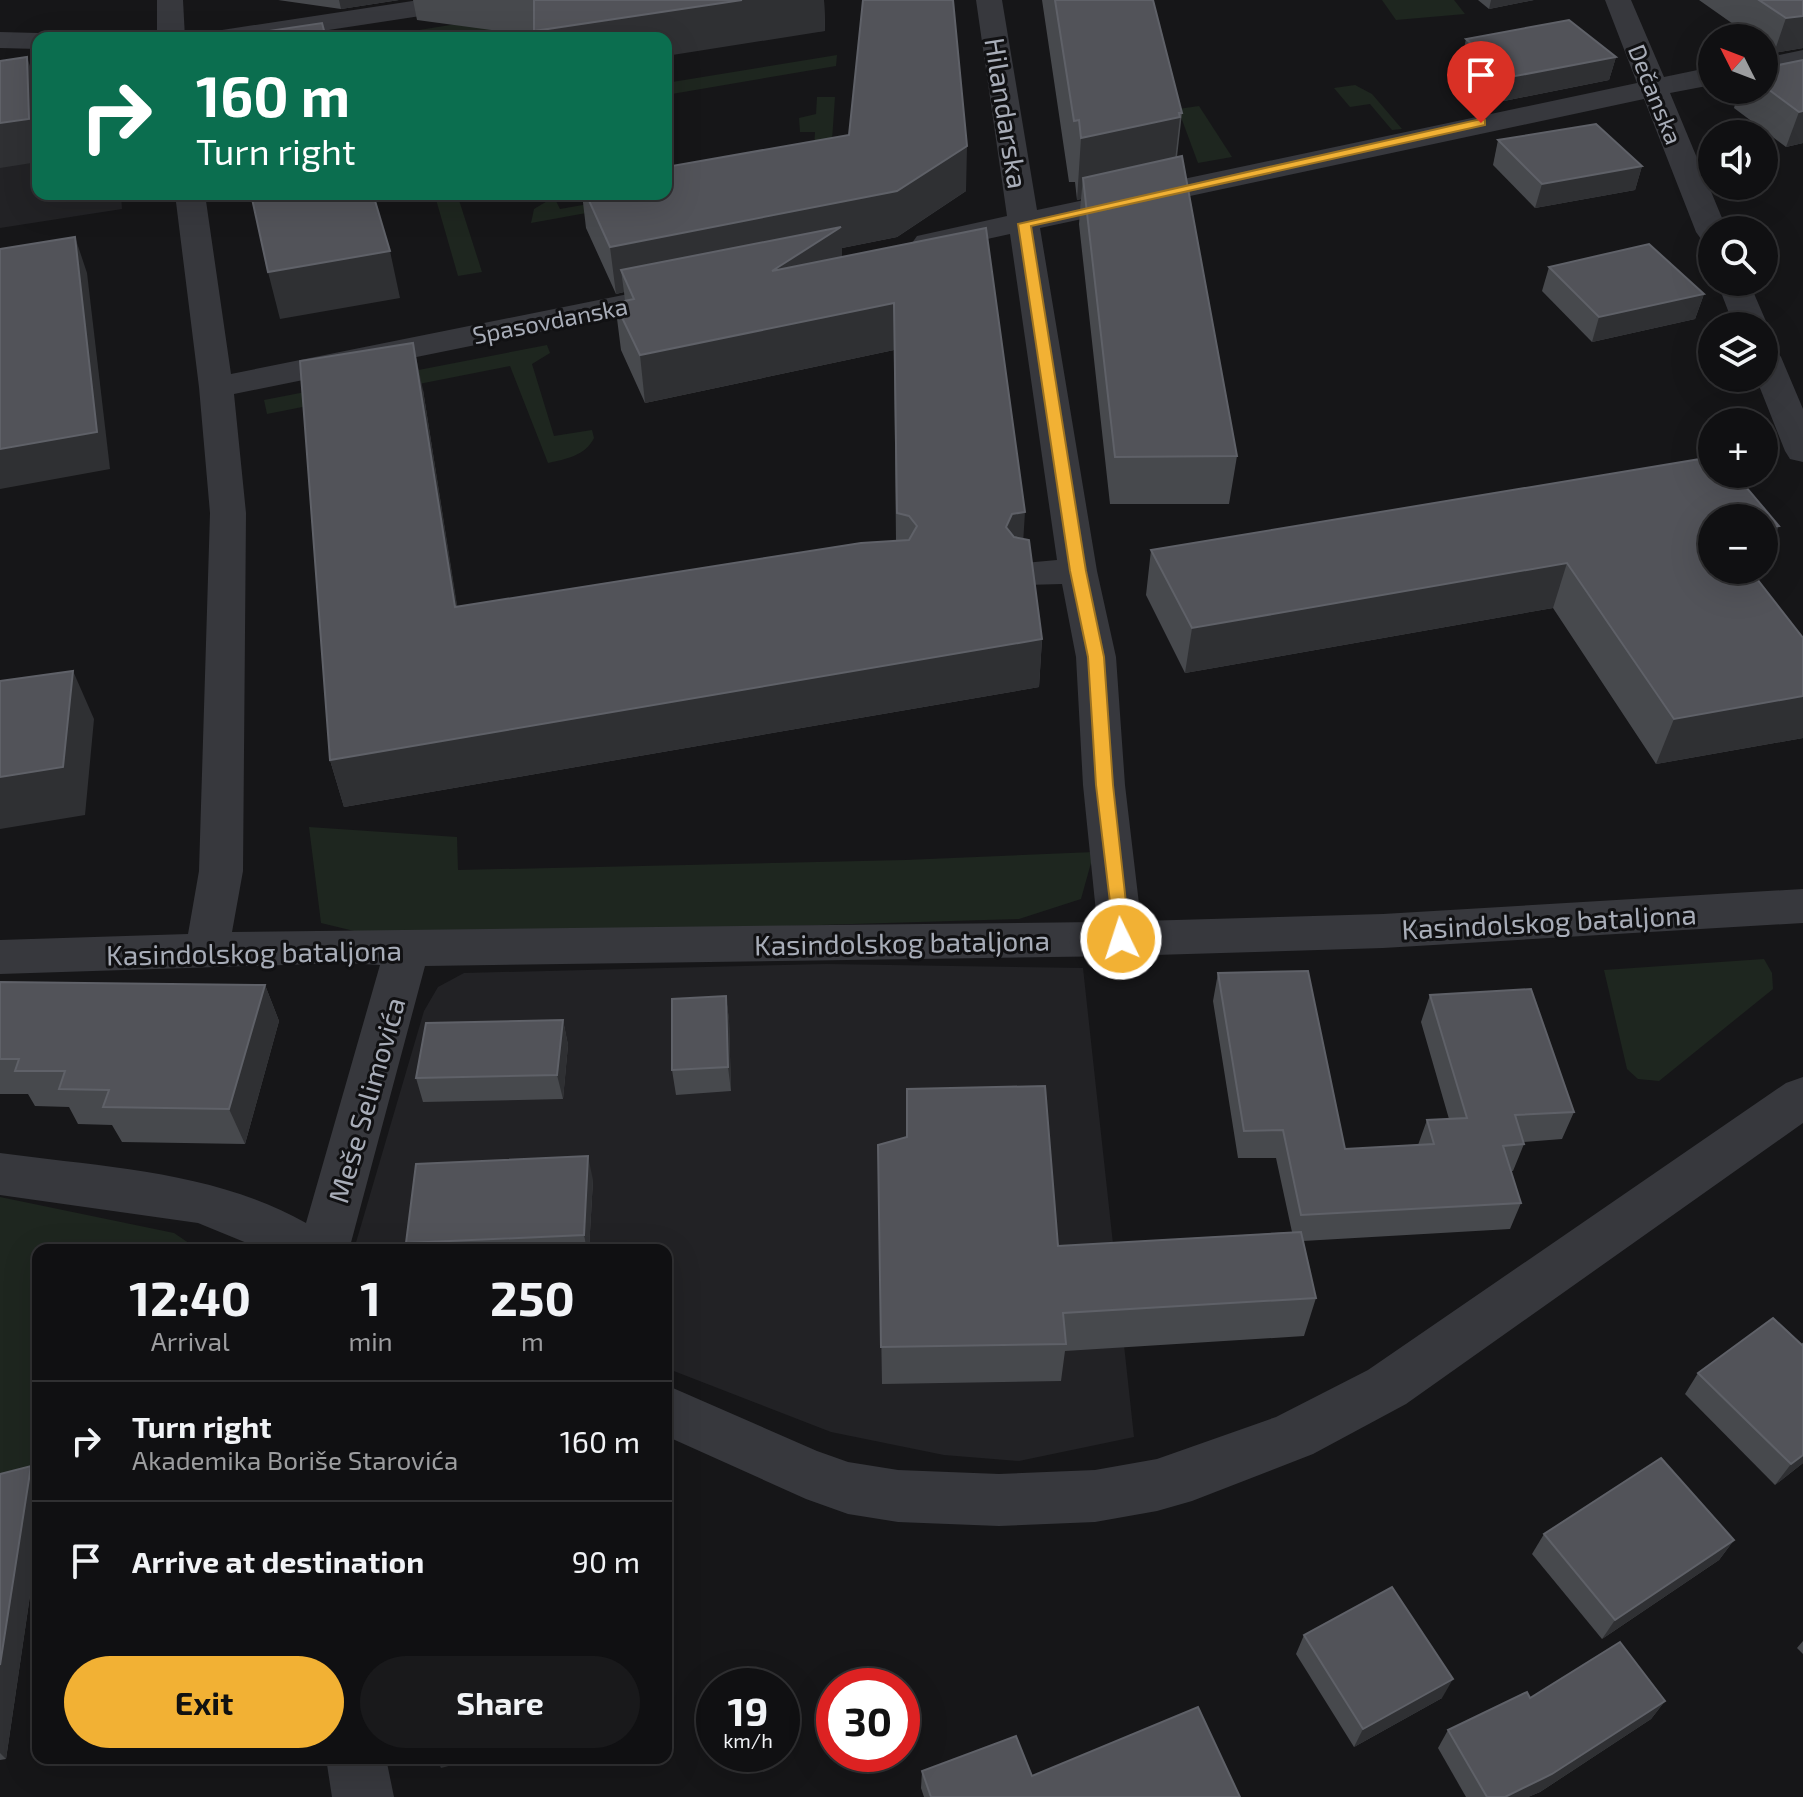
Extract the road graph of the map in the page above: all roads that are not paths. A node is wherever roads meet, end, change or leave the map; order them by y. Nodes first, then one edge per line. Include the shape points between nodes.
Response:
1 (170, 0) edge
2 (473, 0) edge
3 (989, 0) edge
4 (1618, 0) edge
5 (171, 32) edge
6 (262, 32) edge
7 (0, 40) edge
8 (32, 41) edge
9 (1803, 58) edge
10 (1778, 63) edge
11 (1698, 79) edge
12 (1652, 88) junction
13 (191, 200) edge
14 (1705, 216) edge
15 (1024, 224) junction
16 (901, 249) edge
17 (702, 289) edge
18 (216, 387) junction
19 (1778, 390) edge
20 (1802, 446) edge
21 (1078, 571) junction
22 (1025, 573) edge
23 (1803, 906) edge
24 (1121, 939) junction
25 (407, 949) junction
26 (207, 950) junction
27 (0, 957) edge
28 (1803, 1097) edge
29 (0, 1174) edge
30 (299, 1244) edge
31 (326, 1244) edge
32 (672, 1413) edge
33 (357, 1764) edge
34 (363, 1797) edge

1 - 5 street
2 - 6 street
3 - 15 street, Hilandarska
4 - 12 street, Dečanska
7 - 8 street
9 - 10 street
11 - 12 street
12 - 14 street, Dečanska
12 - 15 street
13 - 18 street
15 - 16 street
15 - 21 street, Hilandarska
17 - 18 street, Spasovdanska
18 - 26 street via 228,528 221,871
19 - 20 street
21 - 22 street
21 - 24 street, Hilandarska via 1096,657
23 - 24 street, Kasindolskog bataljona via 1383,931
24 - 25 street, Kasindolskog bataljona
25 - 26 street, Kasindolskog bataljona
25 - 31 street, Meše Selimovića
26 - 27 street, Kasindolskog bataljona
28 - 32 street via 1387,1387 1294,1436 1181,1478 1095,1496 898,1496 848,1488 806,1473
29 - 30 street via 198,1202 269,1227
33 - 34 street

